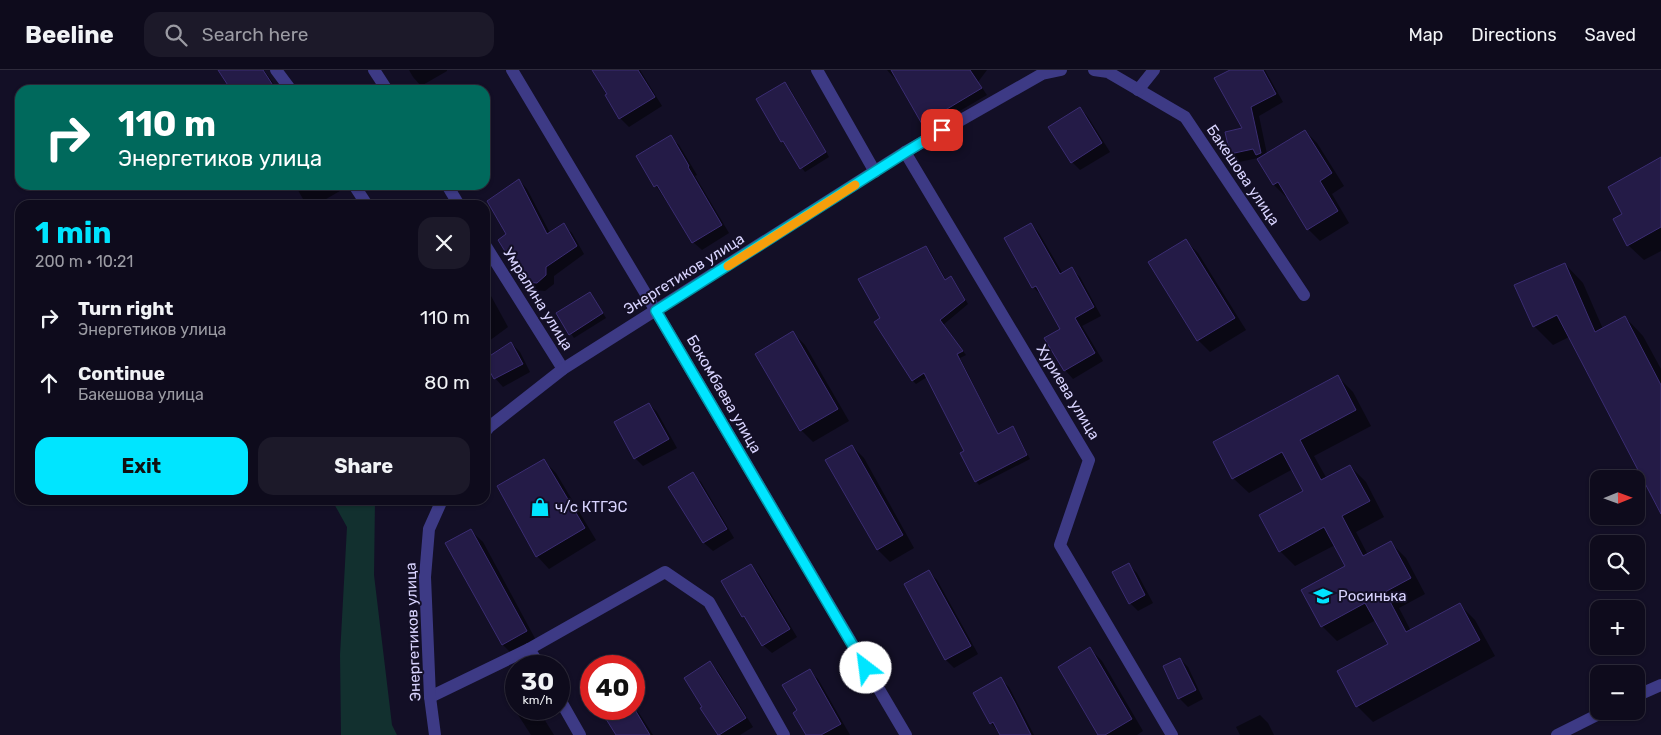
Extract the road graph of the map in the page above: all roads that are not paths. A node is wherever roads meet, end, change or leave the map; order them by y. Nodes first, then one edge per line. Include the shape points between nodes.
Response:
1 (276, 70) edge
2 (374, 70) edge
3 (512, 70) edge
4 (818, 70) edge
5 (1061, 70) edge
6 (1094, 70) edge
7 (1154, 70) edge
8 (287, 85) edge
9 (384, 85) edge
10 (1138, 90) junction
11 (906, 152) junction
12 (875, 172) junction
13 (490, 254) edge
14 (1304, 295) dead end
15 (656, 311) junction
16 (563, 369) junction
17 (490, 423) edge
18 (440, 505) edge
19 (530, 649) junction
20 (534, 655) edge
21 (1661, 686) edge
22 (1645, 692) edge
23 (430, 697) junction
24 (570, 717) edge
25 (1590, 718) edge
26 (435, 735) edge
27 (580, 735) edge
28 (784, 735) edge
29 (906, 735) edge
30 (1172, 735) edge
31 (1557, 735) edge

1 - 8 street
2 - 9 street
3 - 15 street, Бокомбаева улица
4 - 12 street
5 - 11 street via 1042,74
6 - 10 street, Бакешова улица via 1108,72
7 - 10 street
10 - 14 street, Бакешова улица via 1185,117
11 - 12 street, Энергетиков улица
11 - 30 street, Хуриева улица via 1089,460 1060,545
12 - 15 street, Энергетиков улица
13 - 16 street, Умралина улица
15 - 16 street, Энергетиков улица
15 - 29 street, Бокомбаева улица
16 - 17 street, Энергетиков улица
18 - 23 street, Энергетиков улица via 429,529 424,577
19 - 20 street
19 - 23 street
19 - 28 street via 665,572 709,602
21 - 22 street
23 - 26 street, Энергетиков улица
24 - 27 street
25 - 31 street

